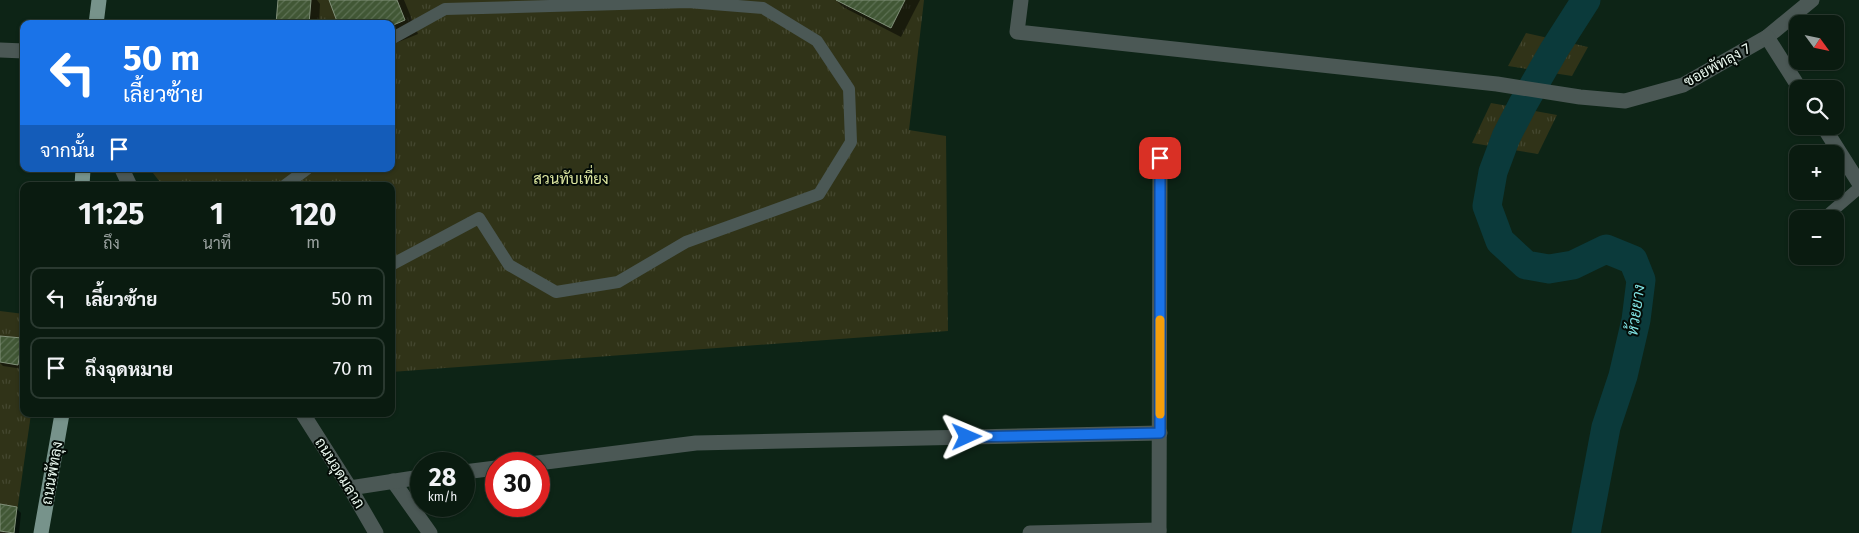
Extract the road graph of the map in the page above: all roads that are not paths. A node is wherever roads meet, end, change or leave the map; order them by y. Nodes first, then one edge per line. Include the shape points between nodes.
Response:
1 (99, 0) edge
2 (1021, 0) edge
3 (1812, 0) edge
4 (96, 20) edge
5 (395, 37) edge
6 (1767, 37) junction
7 (0, 50) edge
8 (20, 51) edge
9 (1794, 80) edge
10 (1829, 135) edge
11 (1160, 158) dead end
12 (303, 172) edge
13 (289, 182) edge
14 (1859, 184) edge
15 (1859, 188) edge
16 (1833, 210) edge
17 (395, 263) edge
18 (61, 417) edge
19 (305, 417) edge
20 (1160, 433) junction
21 (550, 461) edge
22 (410, 479) edge
23 (393, 481) junction
24 (350, 488) junction
25 (1159, 532) edge
26 (41, 533) edge
27 (376, 533) edge
28 (430, 533) edge
29 (1030, 533) edge

1 - 4 main road
2 - 6 street, ซอยพัทลุง 7 via 1017,32 1625,101 1683,85
3 - 6 street, ซอยพัทลุง 7
5 - 17 lane via 445,9 688,2 763,8 817,40 849,89 851,142 819,194 686,242 618,282 556,292 509,265 479,218
6 - 9 street
7 - 8 street
10 - 14 street
11 - 20 street
12 - 13 lane
15 - 16 lane
18 - 26 main road, ถนนพัทลุง
19 - 24 street, ถนนอุดมลาภ
20 - 21 street via 696,443
20 - 25 street
22 - 23 street
23 - 24 street
23 - 28 street
24 - 27 street, ถนนอุดมลาภ
25 - 29 street

